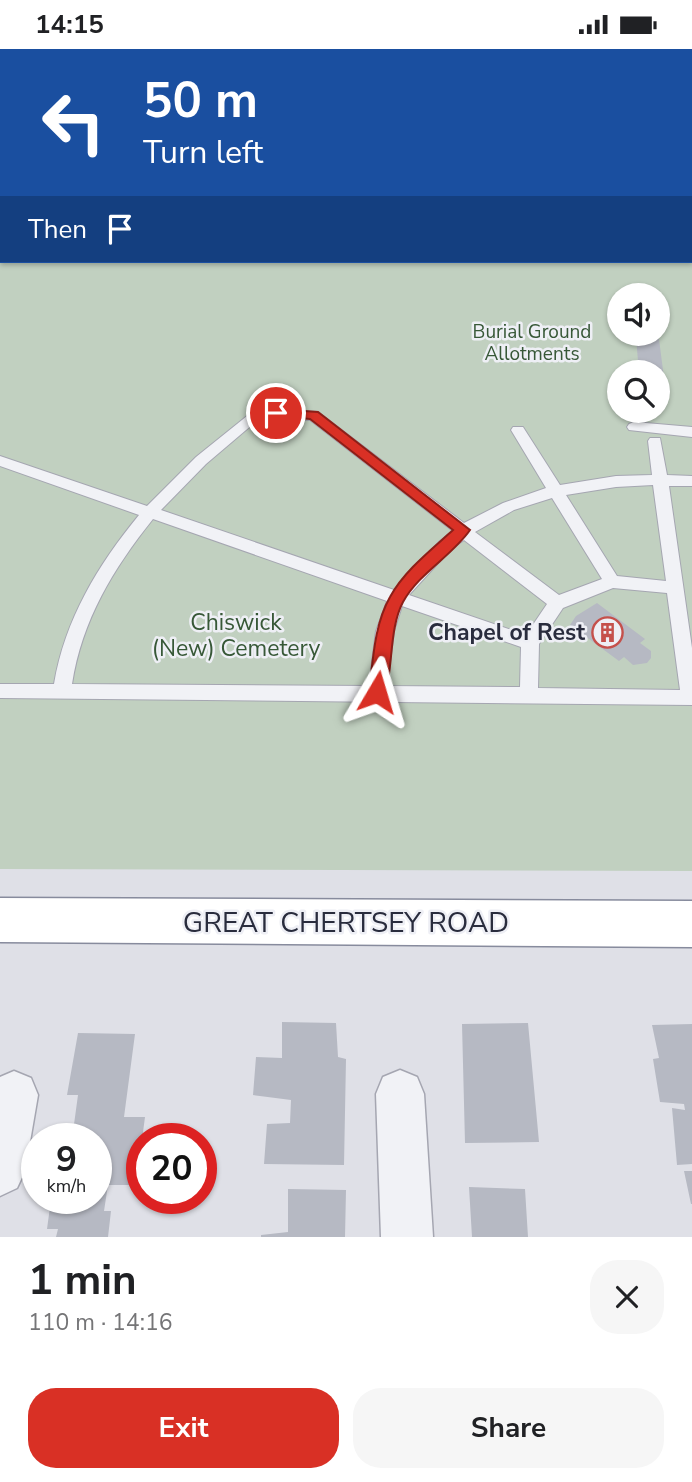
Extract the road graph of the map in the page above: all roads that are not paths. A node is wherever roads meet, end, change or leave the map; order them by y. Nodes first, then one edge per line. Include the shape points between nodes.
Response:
1 (634, 427) dead end
2 (518, 430) dead end
3 (692, 432) edge
4 (655, 441) dead end
5 (0, 461) edge
6 (661, 479) junction
7 (692, 481) edge
8 (556, 489) junction
9 (150, 512) junction
10 (462, 530) junction
11 (612, 582) junction
12 (676, 588) junction
13 (396, 599) junction
14 (557, 603) junction
15 (530, 643) junction
16 (0, 691) edge
17 (62, 692) junction
18 (377, 692) junction
19 (529, 695) junction
20 (691, 698) edge
21 (0, 920) edge
22 (692, 924) edge
23 (400, 1094) dead end
24 (15, 1095) dead end
25 (0, 1171) edge
26 (407, 1237) edge

1 - 3 lane
2 - 8 lane
4 - 6 lane
5 - 9 lane
6 - 7 lane
6 - 8 lane
6 - 12 lane
8 - 10 lane via 509,505
8 - 11 lane
9 - 10 lane via 206,453 257,413 313,415
9 - 13 lane
9 - 17 lane via 103,575 73,639
10 - 13 lane
10 - 14 lane
11 - 12 lane
11 - 14 lane
12 - 20 lane
13 - 15 lane
13 - 18 lane via 383,643
14 - 15 lane
15 - 19 lane
16 - 17 lane
17 - 18 lane
18 - 19 lane
19 - 20 lane
21 - 22 highway, GREAT CHERTSEY ROAD
23 - 26 street
24 - 25 street

